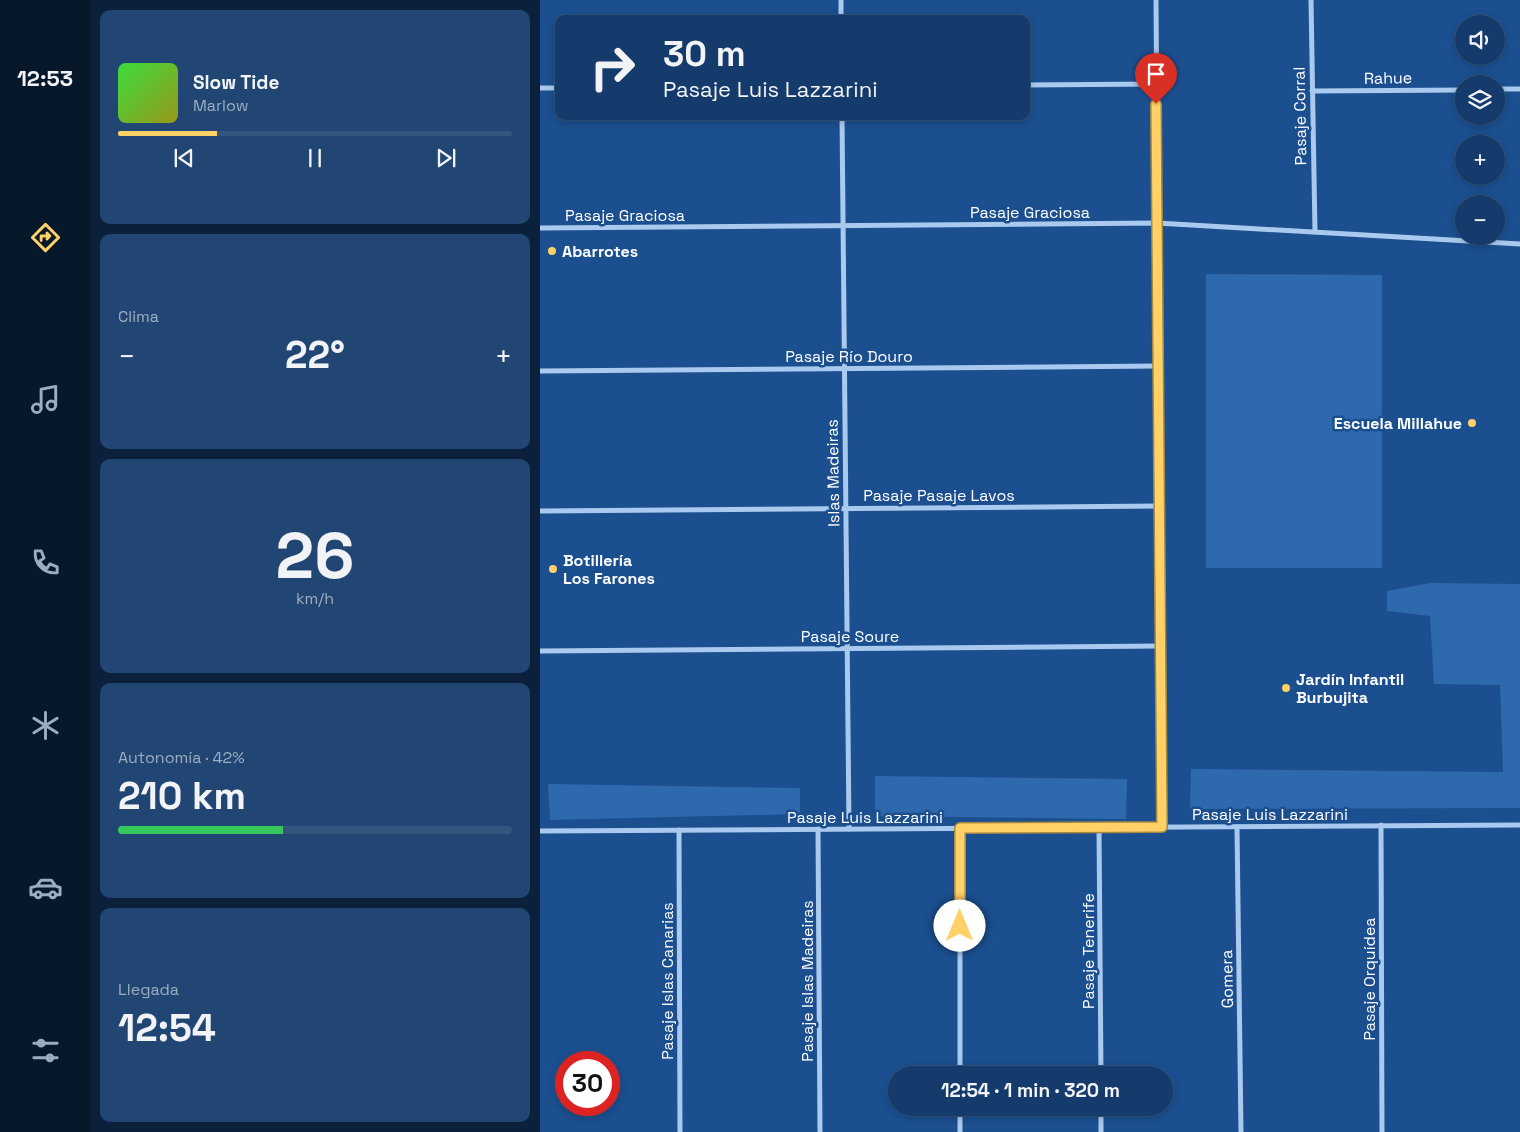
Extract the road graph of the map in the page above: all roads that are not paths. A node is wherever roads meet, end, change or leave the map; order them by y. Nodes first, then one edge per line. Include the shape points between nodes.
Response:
1 (841, 0) edge
2 (1156, 0) edge
3 (1310, 0) edge
4 (841, 15) edge
5 (1156, 84) junction
6 (1030, 85) edge
7 (540, 88) edge
8 (555, 88) edge
9 (1505, 89) edge
10 (1520, 89) edge
11 (1455, 90) edge
12 (1312, 92) junction
13 (842, 120) edge
14 (1157, 223) junction
15 (843, 226) junction
16 (540, 228) edge
17 (1315, 232) junction
18 (1520, 244) edge
19 (1158, 366) junction
20 (844, 368) junction
21 (540, 371) edge
22 (1159, 506) junction
23 (846, 509) junction
24 (540, 511) edge
25 (1160, 646) junction
26 (847, 649) junction
27 (540, 651) edge
28 (1381, 825) junction
29 (1520, 825) edge
30 (1238, 826) junction
31 (1162, 827) junction
32 (960, 828) junction
33 (1099, 828) junction
34 (818, 829) junction
35 (849, 829) junction
36 (679, 830) junction
37 (540, 831) edge
38 (960, 1066) edge
39 (1101, 1066) edge
40 (960, 1116) edge
41 (1101, 1116) edge
42 (680, 1132) edge
43 (820, 1132) edge
44 (960, 1132) edge
45 (1101, 1132) edge
46 (1241, 1132) edge
47 (1382, 1132) edge

1 - 4 street
2 - 5 street
3 - 12 street, Pasaje Corral
5 - 6 street
5 - 14 street
7 - 8 street
9 - 10 street
11 - 12 street, Rahue
12 - 17 street, Pasaje Corral
13 - 15 street, Islas Madeiras
14 - 15 street, Pasaje Graciosa
14 - 17 street, Pasaje Graciosa
14 - 19 street
15 - 16 street, Pasaje Graciosa
15 - 20 street, Islas Madeiras
17 - 18 street, Pasaje Graciosa
19 - 20 street, Pasaje Río Douro
19 - 22 street
20 - 21 street, Pasaje Río Douro
20 - 23 street, Islas Madeiras
22 - 23 street, Pasaje Pasaje Lavos
22 - 25 street
23 - 24 street, Pasaje Pasaje Lavos
23 - 26 street, Islas Madeiras
25 - 26 street, Pasaje Soure
25 - 31 street
26 - 27 street, Pasaje Soure
26 - 35 street, Islas Madeiras
28 - 29 street, Pasaje Luis Lazzarini
28 - 30 street, Pasaje Luis Lazzarini
28 - 47 street, Pasaje Orquídea
30 - 31 street, Pasaje Luis Lazzarini
30 - 46 street, Gomera
31 - 33 street, Pasaje Luis Lazzarini
32 - 33 street, Pasaje Luis Lazzarini
32 - 35 street, Pasaje Luis Lazzarini
32 - 38 street
33 - 39 street, Pasaje Tenerife
34 - 35 street, Pasaje Luis Lazzarini
34 - 36 street, Pasaje Luis Lazzarini
34 - 43 street, Pasaje Islas Madeiras
36 - 37 street, Pasaje Luis Lazzarini
36 - 42 street, Pasaje Islas Canarias
40 - 44 street
41 - 45 street

